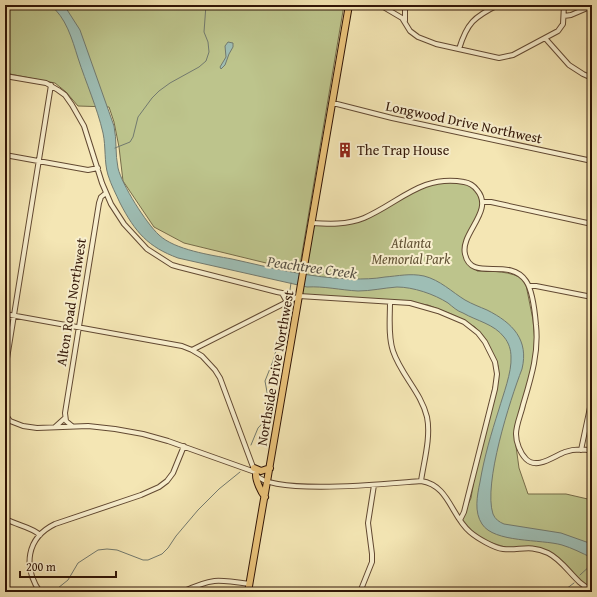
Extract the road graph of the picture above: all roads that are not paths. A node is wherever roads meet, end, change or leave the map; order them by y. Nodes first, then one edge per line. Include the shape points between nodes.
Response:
1 (349, 5) edge
2 (380, 5) edge
3 (404, 5) edge
4 (498, 5) edge
5 (564, 5) edge
6 (592, 6) edge
7 (564, 16) junction
8 (405, 22) junction
9 (545, 38) junction
10 (459, 49) junction
11 (5, 76) edge
12 (592, 78) edge
13 (51, 85) junction
14 (332, 104) junction
15 (5, 154) edge
16 (39, 161) junction
17 (592, 161) edge
18 (98, 168) junction
19 (106, 193) junction
20 (482, 202) junction
21 (311, 223) junction
22 (592, 224) edge
23 (529, 286) junction
24 (299, 293) junction
25 (592, 297) edge
26 (287, 302) junction
27 (390, 302) junction
28 (5, 314) edge
29 (14, 315) junction
30 (78, 327) junction
31 (192, 350) junction
32 (5, 371) edge
33 (592, 398) edge
34 (5, 414) edge
35 (65, 418) junction
36 (5, 419) edge
37 (10, 421) junction
38 (73, 426) junction
39 (55, 427) junction
40 (184, 446) junction
41 (581, 450) junction
42 (592, 451) edge
43 (270, 468) junction
44 (255, 472) junction
45 (421, 481) junction
46 (268, 482) junction
47 (374, 485) junction
48 (265, 497) junction
49 (6, 519) edge
50 (460, 520) junction
51 (40, 534) junction
52 (249, 584) junction
53 (592, 590) edge
54 (40, 592) edge
55 (182, 592) edge
56 (248, 592) edge
57 (360, 592) edge

1 - 14 main road, Northside Drive Northwest
2 - 8 street
3 - 8 street
4 - 10 street via 471,22
5 - 7 street
6 - 7 street
7 - 9 street via 560,29
8 - 10 street via 418,37
9 - 10 street via 502,58
9 - 12 street via 569,65
11 - 13 street
13 - 16 street
13 - 18 street via 65,95 79,116
14 - 17 street, Longwood Drive Northwest
14 - 21 main road, Northside Drive Northwest
15 - 16 street
16 - 18 street via 88,170
16 - 29 street
18 - 19 street
19 - 26 street via 117,215 131,234 166,262 179,268 282,293
19 - 30 street, Alton Road Northwest via 99,203
20 - 21 street via 479,191 470,184 456,181 440,182 415,189 372,214 356,220 336,224
20 - 22 street
20 - 23 street via 481,211 465,245 466,259 479,269 514,271 523,277
21 - 24 main road, Northside Drive Northwest
23 - 25 street
23 - 41 street via 536,324 536,349 517,429 517,443 525,458 532,462 544,462 565,452
24 - 26 street
24 - 27 street
24 - 43 main road, Northside Drive Northwest
26 - 31 street
27 - 45 street via 392,350 421,399 427,418 428,436
27 - 50 street via 426,307 464,322 482,338 495,362 495,389
28 - 29 street
29 - 30 street
29 - 32 street
30 - 31 street
30 - 35 street, Alton Road Northwest
31 - 44 street via 202,356 220,378
33 - 41 street
34 - 37 street
35 - 38 street
35 - 39 street
36 - 37 street
37 - 39 street via 29,428
38 - 39 street
38 - 40 street via 129,431
40 - 44 street
40 - 51 street via 173,473 159,487 55,524
41 - 42 street
43 - 44 main road
43 - 46 main road, Northside Drive Northwest
44 - 46 street
44 - 48 main road
45 - 47 street
45 - 50 street via 440,490
46 - 47 street via 300,486
46 - 48 main road, Northside Drive Northwest
47 - 57 street via 368,524 372,562
48 - 52 main road, Northside Drive Northwest
49 - 51 street
50 - 53 street via 471,534 496,547 530,548 548,554 561,562 585,587
51 - 54 street via 32,548 29,564 30,574
52 - 55 street via 214,580
52 - 56 main road, Northside Drive Northwest

